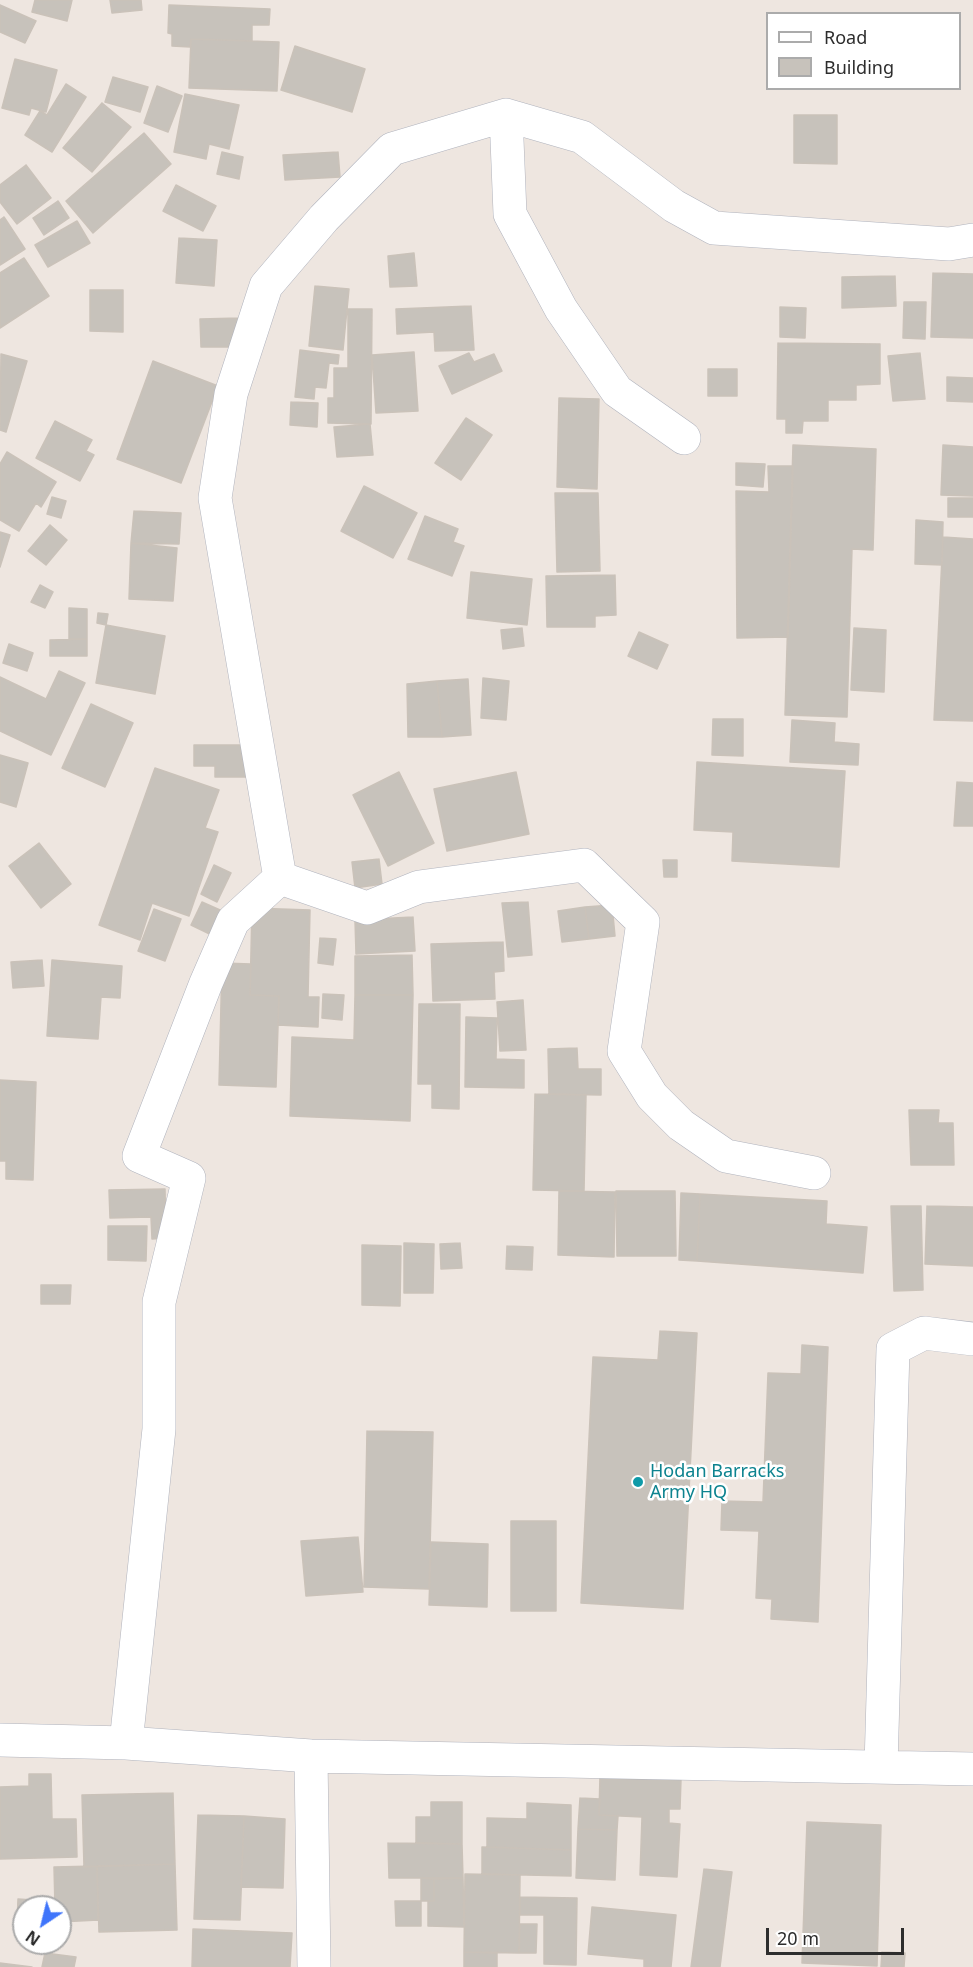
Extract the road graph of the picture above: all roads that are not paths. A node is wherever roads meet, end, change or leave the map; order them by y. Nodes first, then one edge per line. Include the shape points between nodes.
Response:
1 (506, 115) junction
2 (973, 240) edge
3 (684, 438) dead end
4 (280, 878) junction
5 (814, 1173) dead end
6 (973, 1339) edge
7 (0, 1740) edge
8 (126, 1743) junction
9 (311, 1756) junction
10 (881, 1766) junction
11 (973, 1769) edge
12 (314, 1967) edge

1 - 2 street via 582,137 674,206 714,228 949,244
1 - 3 street via 510,214 561,309 617,391
1 - 4 street via 392,149 324,218 266,286 231,394 215,498
4 - 5 street via 367,908 419,886 584,865 643,922 624,1051 652,1096 681,1125 726,1156
4 - 8 street via 233,921 139,1156 189,1178 159,1302 159,1430
6 - 10 street via 924,1333 893,1349
7 - 8 street
8 - 9 street
9 - 10 street
9 - 12 street
10 - 11 street

